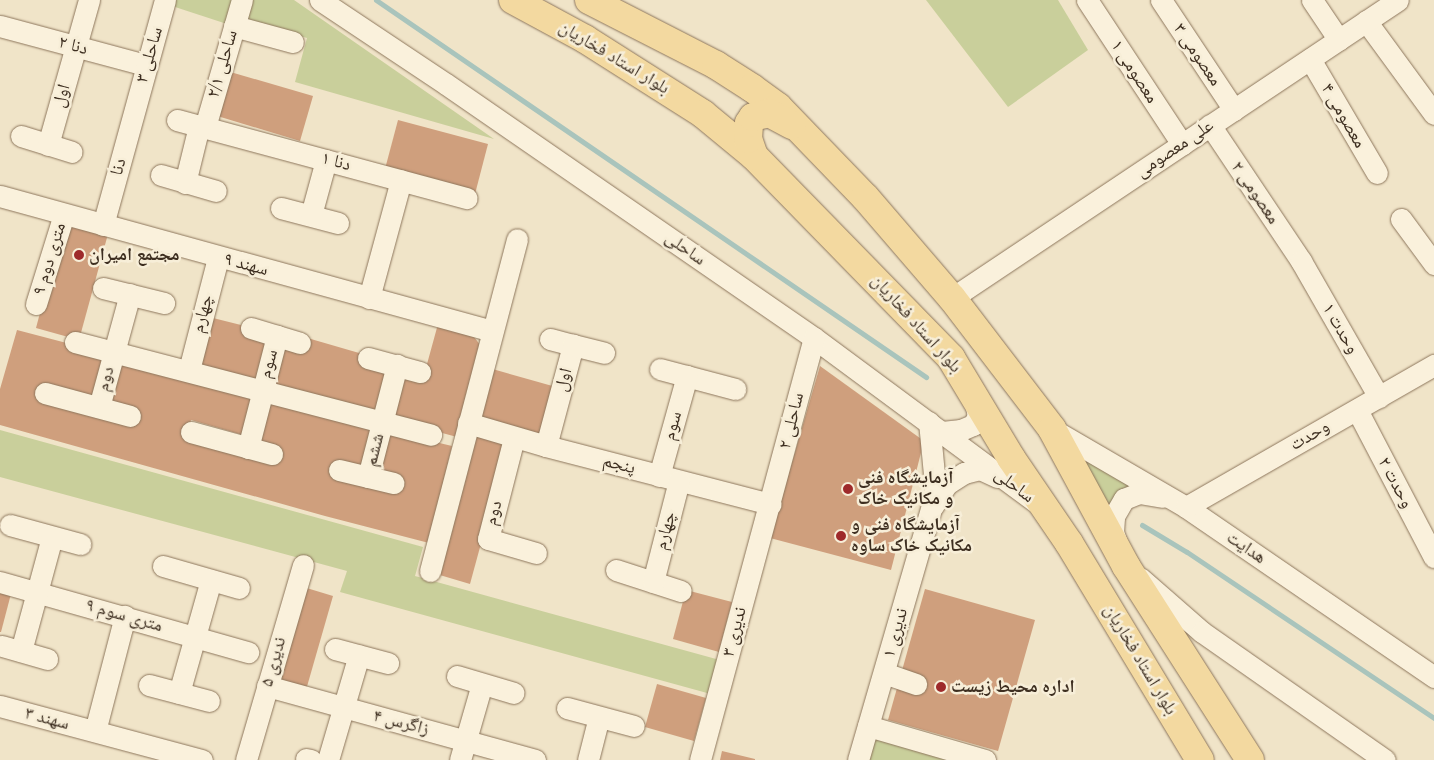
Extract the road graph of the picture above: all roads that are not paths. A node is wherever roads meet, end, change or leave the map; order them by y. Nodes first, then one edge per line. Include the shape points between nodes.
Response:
1 (89, 0) edge
2 (165, 0) edge
3 (242, 0) edge
4 (320, 0) edge
5 (513, 0) edge
6 (589, 0) edge
7 (1087, 0) edge
8 (1161, 0) edge
9 (1312, 0) edge
10 (1393, 1) edge
11 (1366, 21) junction
12 (0, 26) edge
13 (234, 26) junction
14 (1339, 40) junction
15 (293, 42) dead end
16 (77, 46) junction
17 (1310, 58) junction
18 (146, 65) junction
19 (135, 109) joint
20 (1234, 110) junction
21 (1434, 114) edge
22 (177, 120) dead end
23 (1210, 126) junction
24 (202, 127) junction
25 (800, 130) junction
26 (21, 136) dead end
27 (1182, 144) junction
28 (48, 145) junction
29 (72, 152) dead end
30 (754, 156) junction
31 (326, 160) junction
32 (1377, 173) dead end
33 (161, 175) dead end
34 (402, 180) junction
35 (185, 183) junction
36 (216, 191) dead end
37 (0, 196) edge
38 (467, 198) dead end
39 (281, 208) dead end
40 (64, 214) junction
41 (312, 215) junction
42 (1401, 219) dead end
43 (338, 223) dead end
44 (103, 225) junction
45 (517, 239) dead end
46 (218, 258) junction
47 (1301, 261) joint
48 (1434, 264) edge
49 (103, 288) dead end
50 (130, 294) junction
51 (369, 298) junction
52 (952, 298) junction
53 (164, 303) dead end
54 (36, 304) dead end
55 (251, 328) dead end
56 (492, 332) junction
57 (277, 336) junction
58 (814, 338) junction
59 (550, 339) dead end
60 (75, 342) dead end
61 (300, 343) dead end
62 (573, 345) junction
63 (114, 351) junction
64 (604, 354) dead end
65 (368, 358) dead end
66 (1434, 365) edge
67 (397, 366) junction
68 (660, 368) dead end
69 (189, 370) junction
70 (420, 372) dead end
71 (687, 376) junction
72 (735, 389) dead end
73 (262, 392) junction
74 (45, 393) dead end
75 (974, 394) junction
76 (1378, 397) junction
77 (99, 407) junction
78 (1357, 410) junction
79 (130, 416) dead end
80 (382, 423) junction
81 (468, 423) junction
82 (936, 427) junction
83 (1052, 429) junction
84 (191, 432) dead end
85 (431, 434) dead end
86 (514, 438) junction
87 (546, 446) junction
88 (248, 448) junction
89 (272, 454) dead end
90 (339, 470) dead end
91 (368, 477) junction
92 (669, 478) junction
93 (393, 483) dead end
94 (1010, 483) junction
95 (1179, 503) junction
96 (771, 504) junction
97 (932, 506) junction
98 (1043, 508) junction
99 (10, 525) dead end
100 (52, 536) junction
101 (80, 544) dead end
102 (536, 553) dead end
103 (1434, 558) edge
104 (1123, 559) junction
105 (303, 565) dead end
106 (163, 566) dead end
107 (616, 570) dead end
108 (430, 571) dead end
109 (211, 580) junction
110 (0, 582) edge
111 (653, 582) junction
112 (239, 588) dead end
113 (37, 591) junction
114 (681, 591) dead end
115 (125, 616) junction
116 (196, 638) junction
117 (335, 649) dead end
118 (248, 652) dead end
119 (359, 655) junction
120 (47, 659) dead end
121 (388, 663) dead end
122 (1429, 666) edge
123 (884, 673) junction
124 (457, 676) dead end
125 (482, 684) junction
126 (916, 684) dead end
127 (149, 685) dead end
128 (267, 686) junction
129 (179, 693) junction
130 (514, 693) dead end
131 (210, 701) dead end
132 (0, 706) edge
133 (343, 707) junction
134 (568, 708) dead end
135 (599, 717) junction
136 (634, 726) dead end
137 (868, 726) junction
138 (95, 731) junction
139 (463, 750) edge
140 (202, 760) edge
141 (246, 760) edge
142 (328, 760) edge
143 (535, 760) edge
144 (588, 760) edge
145 (700, 760) edge
146 (858, 760) edge
147 (985, 760) edge
148 (1200, 760) edge
149 (1250, 760) edge
150 (1385, 760) edge

1 - 16 street
2 - 18 street, ساحلی ۳
3 - 13 street, ساحلی ۲/۱
4 - 58 street, ساحلی
5 - 30 main road, بلوار استاد فخاریان via 585,39 675,95
6 - 25 main road, بلوار استاد فخاریان via 738,79 778,107
7 - 27 street, معصومی ۱
8 - 20 street, معصومی ۳
9 - 14 street
10 - 11 street, علی معصومی
11 - 14 street, علی معصومی
11 - 21 street
12 - 16 street, دنا ۲
13 - 15 street
13 - 24 street, ساحلی ۲/۱
14 - 17 street, علی معصومی
16 - 18 street, دنا ۲
16 - 28 street, اول
17 - 20 street, علی معصومی
17 - 32 street, معصومی ۴
18 - 19 street, ساحلی ۳
19 - 44 street, دنا
20 - 23 street, علی معصومی
22 - 24 street, دنا ۱
23 - 27 street, علی معصومی
23 - 47 street, معصومی ۲
24 - 31 street, دنا ۱
24 - 35 street, ساحلی ۲/۱
25 - 30 main road via 769,114 753,118 749,123 748,139
25 - 52 main road, بلوار استاد فخاریان via 865,197
26 - 28 street
27 - 52 street, علی معصومی
28 - 29 street
30 - 75 main road, بلوار استاد فخاریان via 951,358
31 - 34 street, دنا ۱
31 - 41 street
33 - 35 street
34 - 38 street, دنا ۱
34 - 51 street
35 - 36 street
37 - 40 street, سهند ۹
39 - 41 street
40 - 44 street, سهند ۹
40 - 54 street, ۹ متری دوم
41 - 43 street
42 - 48 street
44 - 46 street, سهند ۹
45 - 56 street
46 - 51 street, سهند ۹
46 - 69 street, چهارم
47 - 76 street, وحدت ۱
49 - 50 street
50 - 53 street
50 - 63 street
51 - 56 street, سهند ۹
52 - 83 main road, بلوار استاد فخاریان
55 - 57 street, سوم
56 - 81 street
57 - 61 street, سوم
57 - 73 street, سوم
58 - 82 street, ساحلی
58 - 96 street, ساحلی ۲
59 - 62 street
60 - 63 street
62 - 64 street, اول
62 - 87 street, اول
63 - 69 street
63 - 77 street, دوم
65 - 67 street
66 - 76 street, وحدت
67 - 70 street
67 - 80 street
68 - 71 street
69 - 73 street
71 - 72 street
71 - 92 street, سوم
73 - 80 street
73 - 88 street
74 - 77 street, دوم
75 - 82 street via 978,416 973,425 961,430
75 - 98 main road, بلوار استاد فخاریان
76 - 78 street, وحدت
77 - 79 street, دوم
78 - 95 street, وحدت
78 - 103 street, وحدت ۲
80 - 85 street
80 - 91 street, ششم
81 - 86 street, پنجم
81 - 108 street
82 - 94 street, ساحلی
82 - 97 street
83 - 95 street, هدایت
83 - 104 main road, بلوار استاد فخاریان
84 - 88 street
86 - 87 street, پنجم
86 - 102 street, دوم via 488,539
87 - 92 street, پنجم
88 - 89 street
90 - 91 street, ششم
91 - 93 street, ششم
92 - 96 street, پنجم
92 - 111 street, چهارم
94 - 97 street via 980,469 964,473 947,484
94 - 98 street, ساحلی
95 - 104 street via 1139,493 1124,499 1114,516 1113,532
95 - 122 street, هدایت
96 - 145 street, ندیری ۳
97 - 123 street, ندیری ۱
98 - 148 main road, بلوار استاد فخاریان via 1068,543
99 - 100 street
100 - 101 street
100 - 113 street
104 - 149 main road, بلوار استاد فخاریان
104 - 150 street via 1202,632
105 - 128 street, ندیری ۵
106 - 109 street
107 - 111 street
109 - 112 street
109 - 116 street
110 - 113 street, ۹ متری سوم
111 - 114 street
113 - 115 street, ۹ متری سوم
113 - 120 street via 12,649
115 - 116 street, ۹ متری سوم
115 - 138 street
116 - 118 street, ۹ متری سوم
116 - 129 street
117 - 119 street
119 - 121 street
119 - 133 street
123 - 126 street
123 - 137 street, ندیری ۱
124 - 125 street
125 - 130 street
125 - 139 street
127 - 129 street
128 - 133 street, زاگرس ۴
128 - 141 street, ندیری ۵
129 - 131 street
132 - 138 street, سهند ۳
133 - 139 street, زاگرس ۴
133 - 142 street
134 - 135 street
135 - 136 street
135 - 144 street
137 - 146 street, ندیری ۱
137 - 147 street
138 - 140 street, سهند ۳
139 - 143 street, زاگرس ۴

